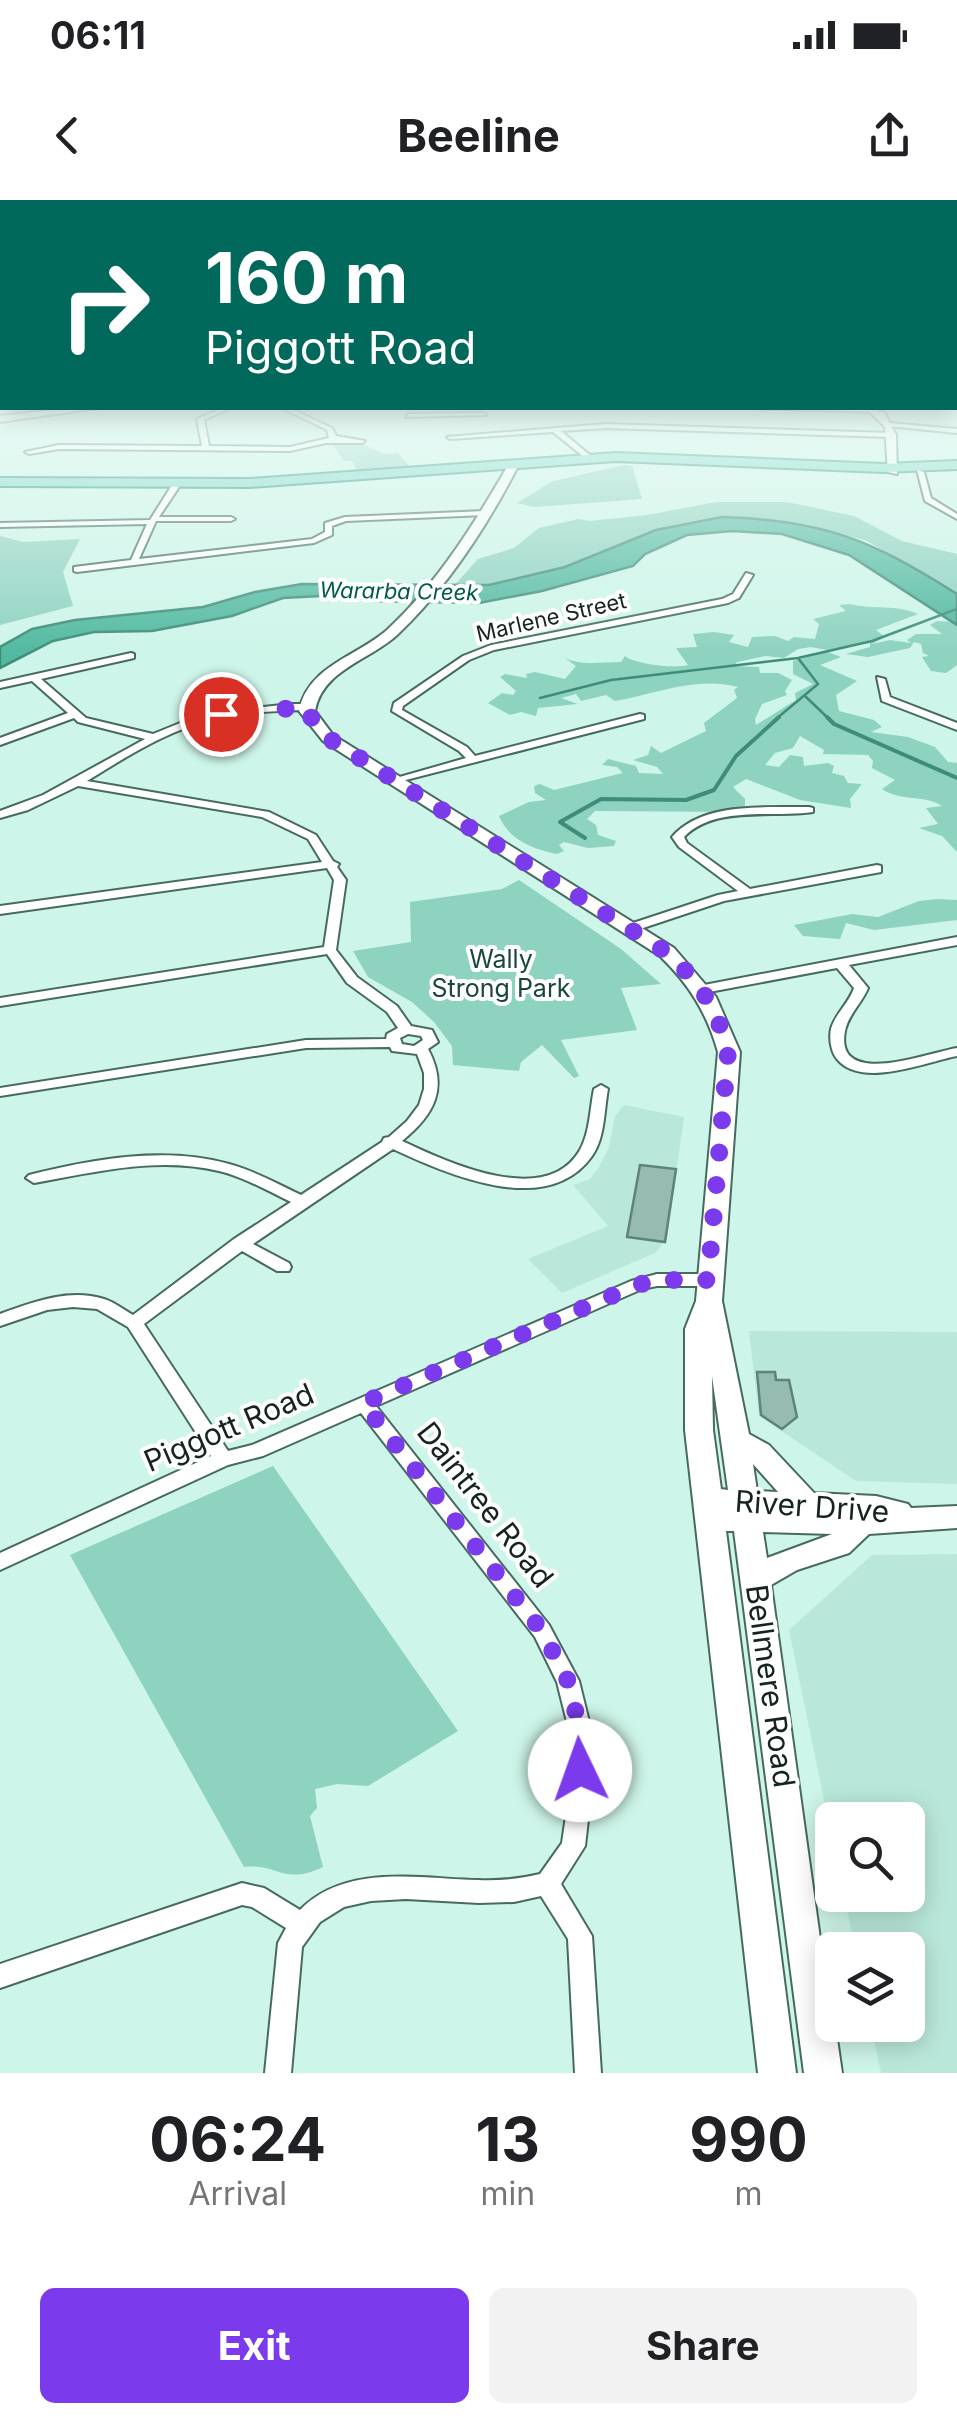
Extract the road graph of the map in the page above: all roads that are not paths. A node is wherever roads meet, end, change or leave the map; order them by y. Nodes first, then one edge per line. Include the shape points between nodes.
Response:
1 (291, 480) edge
2 (349, 480) edge
3 (504, 480) edge
4 (922, 480) edge
5 (0, 484) edge
6 (175, 487) junction
7 (485, 513) junction
8 (957, 517) edge
9 (230, 519) dead end
10 (153, 520) junction
11 (0, 525) edge
12 (134, 562) junction
13 (77, 570) dead end
14 (749, 575) dead end
15 (732, 598) junction
16 (745, 602) dead end
17 (131, 656) dead end
18 (34, 678) junction
19 (880, 679) dead end
20 (0, 686) edge
21 (306, 707) junction
22 (72, 714) junction
23 (640, 717) dead end
24 (957, 727) edge
25 (155, 738) junction
26 (0, 742) edge
27 (471, 758) junction
28 (394, 780) junction
29 (81, 783) junction
30 (809, 810) dead end
31 (0, 815) edge
32 (333, 864) junction
33 (877, 869) dead end
34 (748, 893) junction
35 (0, 910) edge
36 (631, 928) junction
37 (954, 945) edge
38 (330, 950) junction
39 (840, 962) junction
40 (704, 988) junction
41 (0, 1002) edge
42 (406, 1029) junction
43 (392, 1044) junction
44 (421, 1049) junction
45 (957, 1052) edge
46 (601, 1089) dead end
47 (0, 1092) edge
48 (389, 1141) junction
49 (34, 1178) dead end
50 (302, 1201) junction
51 (240, 1244) junction
52 (283, 1267) dead end
53 (708, 1290) junction
54 (0, 1320) edge
55 (134, 1323) junction
56 (363, 1403) junction
57 (736, 1440) junction
58 (223, 1459) junction
59 (806, 1503) junction
60 (708, 1510) junction
61 (746, 1511) junction
62 (916, 1516) junction
63 (957, 1517) edge
64 (861, 1523) junction
65 (0, 1562) edge
66 (756, 1580) junction
67 (547, 1884) junction
68 (300, 1924) junction
69 (0, 1976) edge
70 (278, 2073) edge
71 (588, 2073) edge
72 (778, 2073) edge
73 (823, 2073) edge

1 - 5 main road
2 - 6 main road
3 - 7 main road
4 - 8 street via 928,499
5 - 6 main road
6 - 10 street
7 - 12 street via 345,519 332,522 329,533 314,541
7 - 21 main road via 380,643 326,676
9 - 10 street
10 - 11 street
10 - 12 street
12 - 13 street
14 - 15 street
15 - 16 street
15 - 27 street, Marlene Street via 491,648 398,705 406,717
17 - 18 street
18 - 20 street
18 - 22 street
19 - 24 street via 886,698
21 - 25 street via 221,714
21 - 28 main road, Bellmere Road via 318,731
22 - 25 street
22 - 26 street
23 - 27 street
25 - 29 street
27 - 28 street
28 - 36 main road, Bellmere Road
29 - 31 street
29 - 32 street via 265,814 312,837
30 - 34 street via 742,813 682,830 682,844
32 - 35 street
32 - 38 street via 340,880
33 - 34 street
34 - 36 street
36 - 40 main road, Bellmere Road
37 - 39 street
38 - 41 street
38 - 42 street
39 - 40 street
39 - 45 street via 861,988 840,1024 839,1048 853,1065 872,1070
40 - 53 main road, Bellmere Road via 728,1052
42 - 43 street via 394,1034
42 - 44 street via 430,1035
43 - 44 street
43 - 47 street via 306,1044
44 - 48 street via 432,1072 430,1096 418,1118
46 - 48 street via 586,1154 569,1170 538,1181 500,1183 458,1174
48 - 50 street
49 - 50 street via 136,1160 184,1160 226,1168
50 - 51 street
51 - 52 street
51 - 55 street
53 - 56 street, Piggott Road via 657,1280 637,1285
53 - 57 main road, Bellmere Road
53 - 60 main road, Bellmere Road via 698,1329
54 - 55 street via 73,1301 101,1304
55 - 58 street
56 - 58 street, Piggott Road
56 - 67 street, Daintree Road via 542,1631 568,1681 582,1738 579,1802 573,1846
57 - 59 main road via 758,1452
57 - 61 main road, Bellmere Road
58 - 65 street, Piggott Road
59 - 61 main road, River Drive
59 - 62 main road, River Drive
60 - 61 main road, River Drive
60 - 72 main road, Bellmere Road
61 - 64 main road, River Drive
61 - 66 main road, Bellmere Road
62 - 63 main road, River Drive
62 - 64 main road, River Drive
64 - 66 main road via 839,1544 787,1561
66 - 73 main road, Bellmere Road
67 - 68 street via 508,1894 370,1887 332,1898
67 - 71 street via 580,1936
68 - 69 street via 242,1894
68 - 70 street via 290,1943

